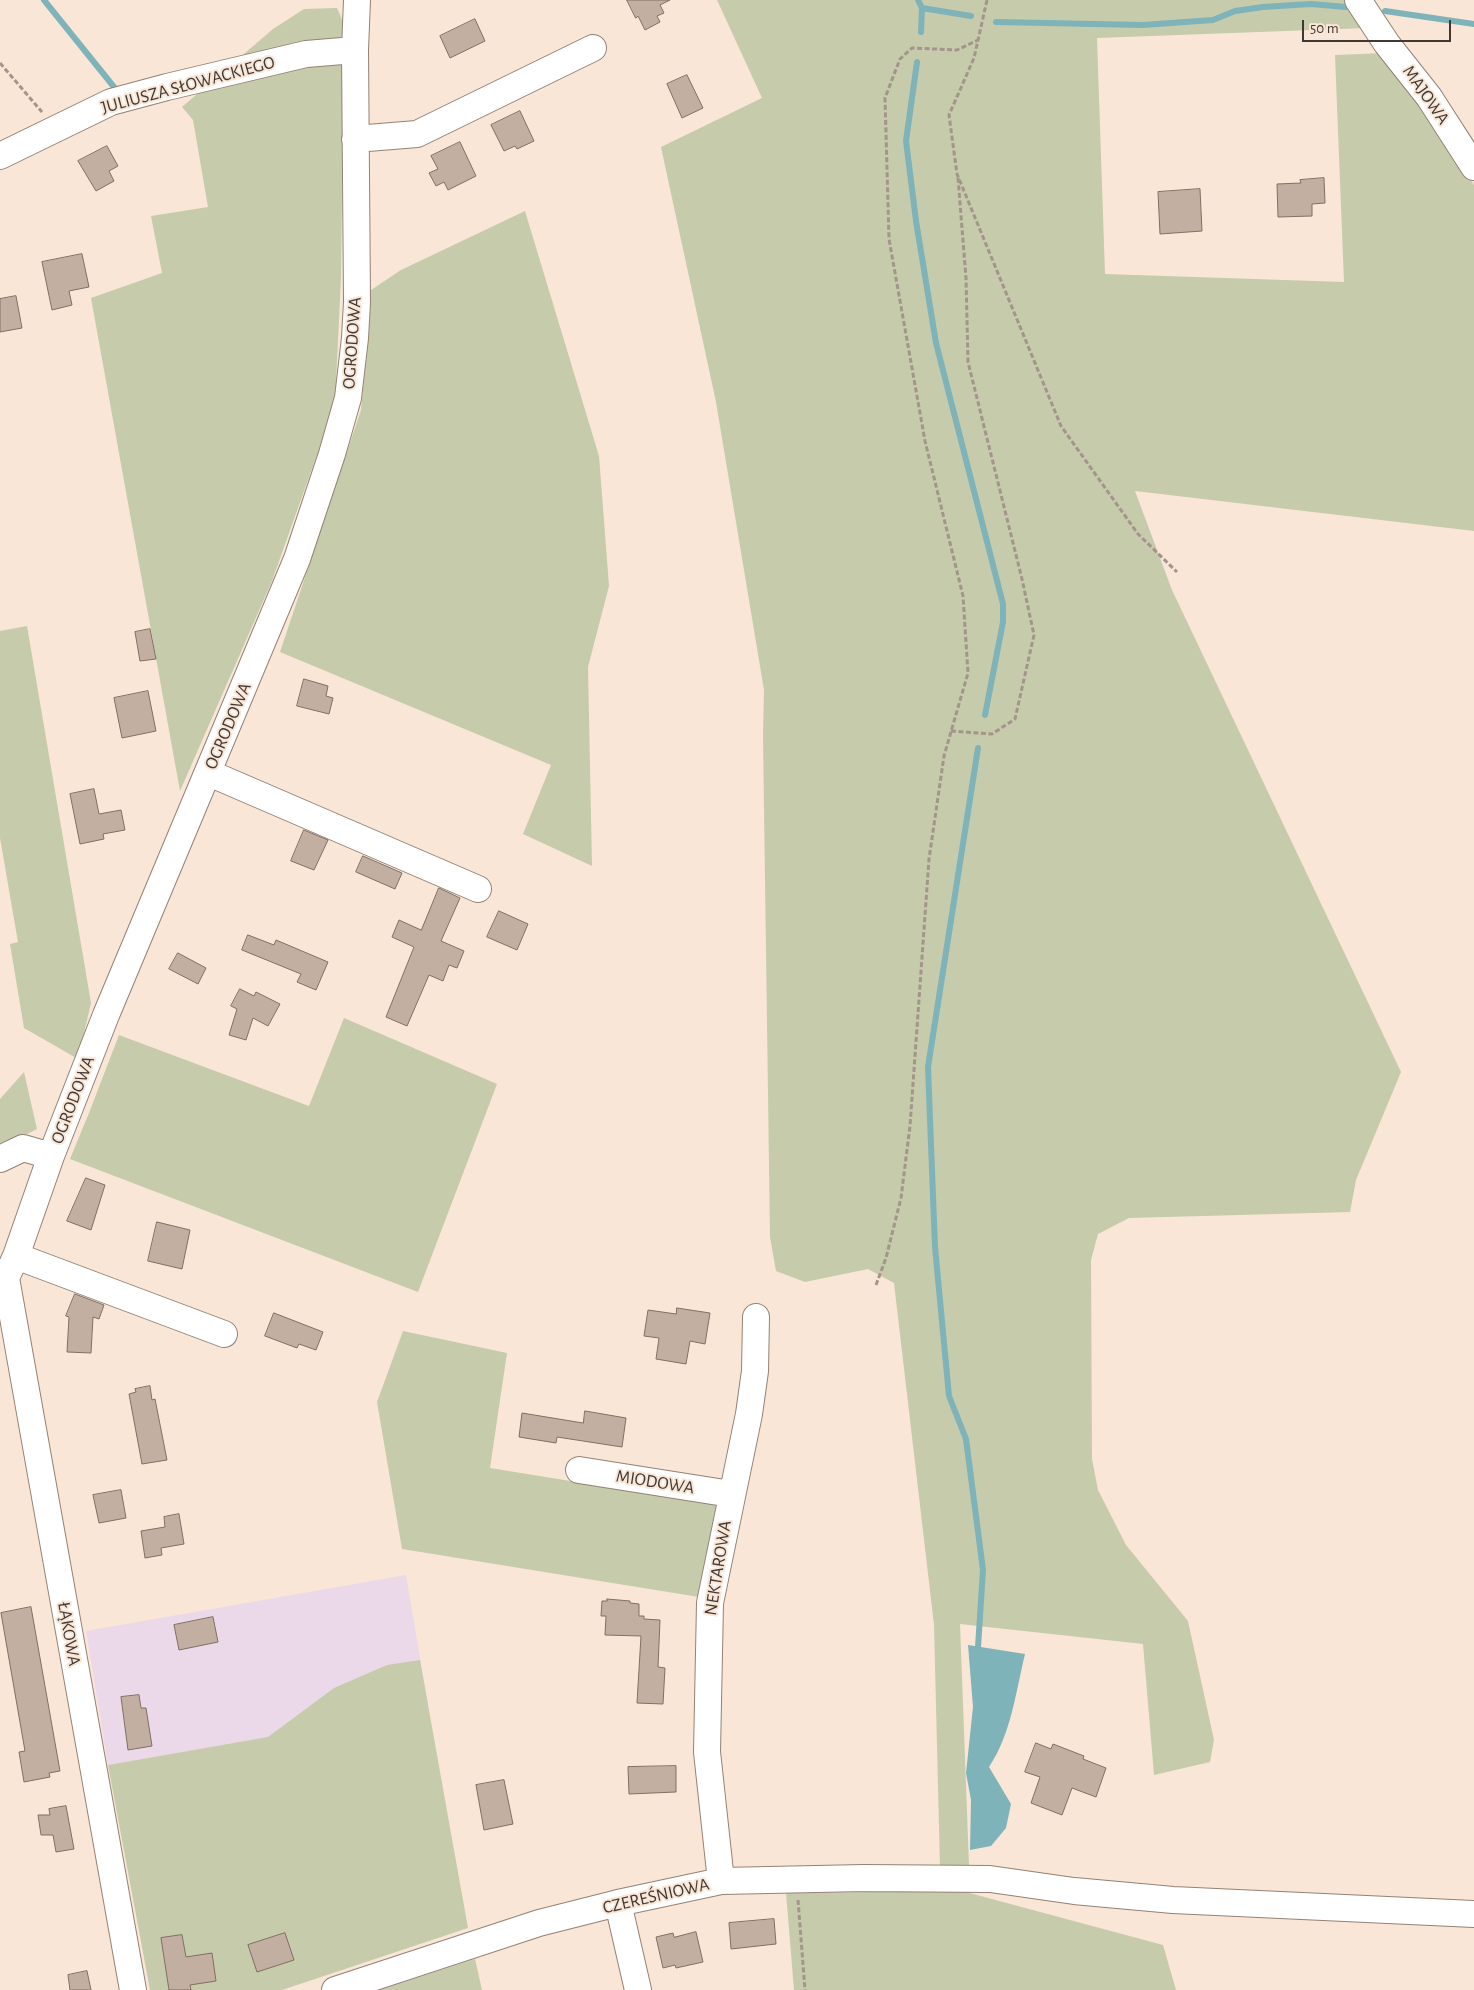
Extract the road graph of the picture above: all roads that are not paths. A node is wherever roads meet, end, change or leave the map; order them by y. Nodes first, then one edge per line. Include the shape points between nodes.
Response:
1 (358, 0) edge
2 (1358, 0) edge
3 (593, 48) dead end
4 (355, 50) junction
5 (355, 139) junction
6 (0, 156) edge
7 (1474, 167) edge
8 (209, 773) junction
9 (478, 889) dead end
10 (52, 1156) junction
11 (0, 1159) edge
12 (7, 1275) edge
13 (756, 1317) dead end
14 (224, 1334) dead end
15 (11, 1371) edge
16 (579, 1470) dead end
17 (731, 1494) junction
18 (721, 1881) junction
19 (618, 1904) junction
20 (1474, 1914) edge
21 (133, 1990) edge
22 (334, 1990) edge
23 (638, 1990) edge

1 - 4 street, OGRODOWA
2 - 7 street, MAJOWA via 1387,44 1429,97
3 - 5 street via 417,134
4 - 5 street, OGRODOWA
4 - 6 street, JULIUSZA SŁOWACKIEGO via 306,54 111,102
5 - 8 street, OGRODOWA via 357,302 348,398 297,559
8 - 9 street
8 - 10 street, OGRODOWA via 106,1016
10 - 11 street via 24,1148
10 - 12 street, OGRODOWA
12 - 14 street
12 - 15 street, ŁĄKOWA
13 - 17 street, NEKTAROWA via 755,1371 749,1414
15 - 21 street, ŁĄKOWA
16 - 17 street, MIODOWA
17 - 18 street, NEKTAROWA via 710,1603 707,1752
18 - 19 street, CZEREŚNIOWA
18 - 20 street, CZEREŚNIOWA via 990,1879 1173,1900
19 - 22 street, CZEREŚNIOWA via 539,1923
19 - 23 street

